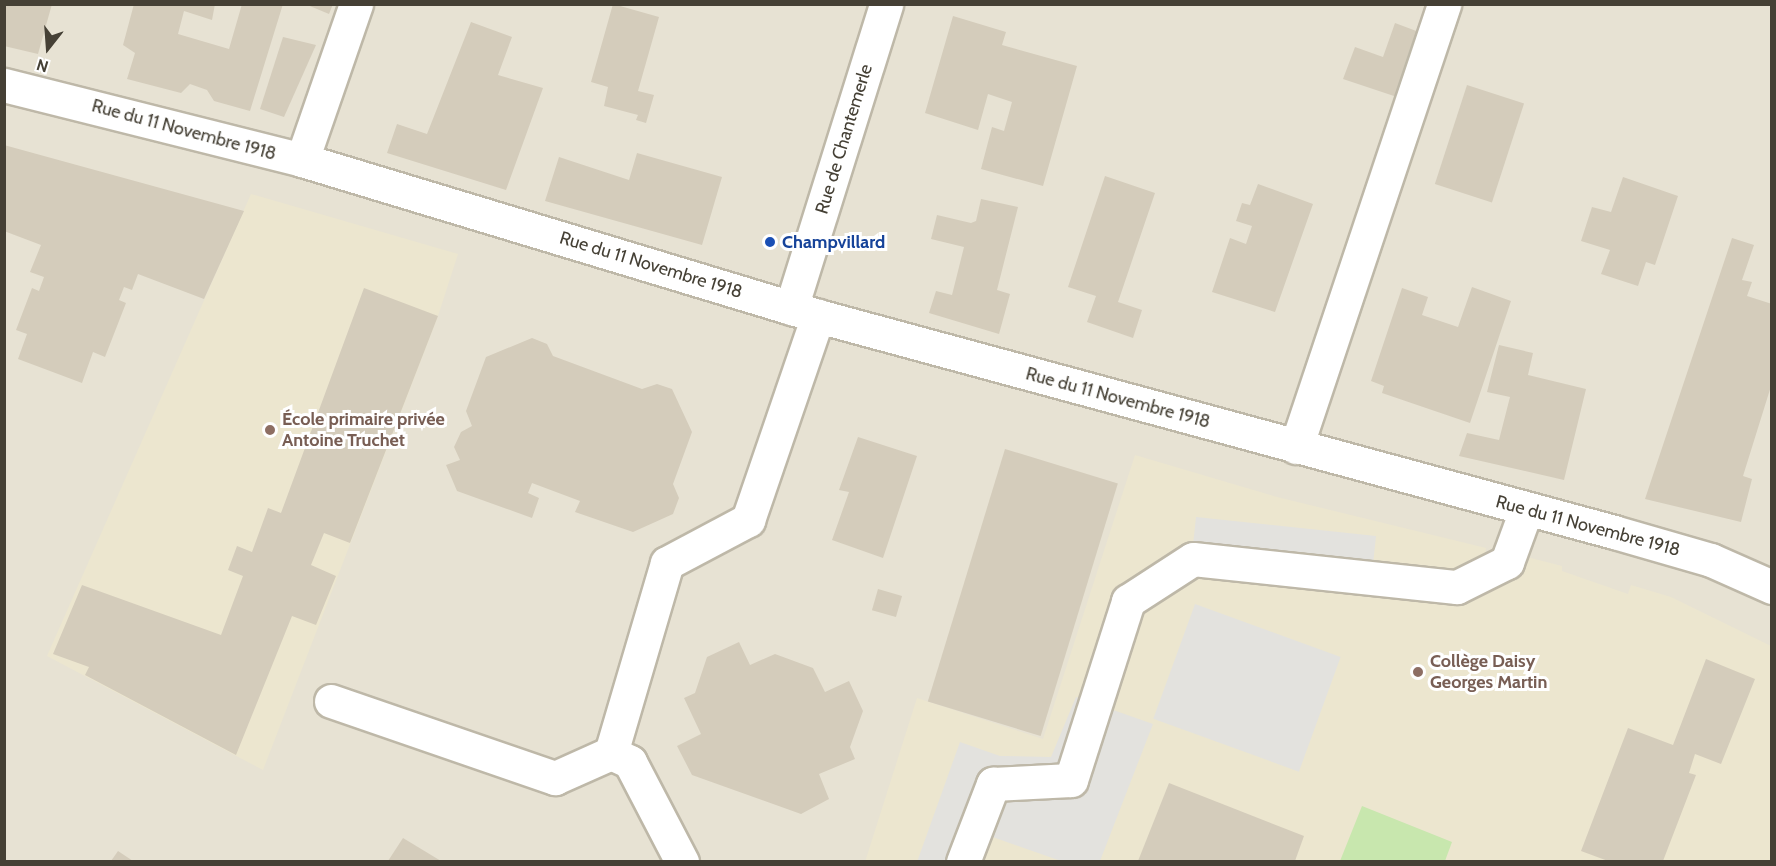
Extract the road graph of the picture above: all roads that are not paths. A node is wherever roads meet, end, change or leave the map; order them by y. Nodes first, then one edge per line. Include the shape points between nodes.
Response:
1 (356, 4) edge
2 (886, 4) edge
3 (1444, 4) edge
4 (5, 86) edge
5 (302, 160) junction
6 (804, 312) junction
7 (1296, 447) junction
8 (1526, 510) junction
9 (1770, 584) edge
10 (331, 701) dead end
11 (611, 753) junction
12 (682, 861) edge
13 (963, 861) edge

1 - 5 street
2 - 6 street, Rue de Chantemerle
3 - 7 street
4 - 5 street, Rue du 11 Novembre 1918
5 - 6 street, Rue du 11 Novembre 1918
6 - 7 street, Rue du 11 Novembre 1918
6 - 11 street, Rue de Chantemerle via 748,520 666,563
7 - 8 street, Rue du 11 Novembre 1918
8 - 9 street, Rue du 11 Novembre 1918 via 1711,560
8 - 13 street via 1507,562 1457,587 1193,559 1128,602 1071,780 993,784
10 - 11 street via 555,778
11 - 12 street via 630,762

